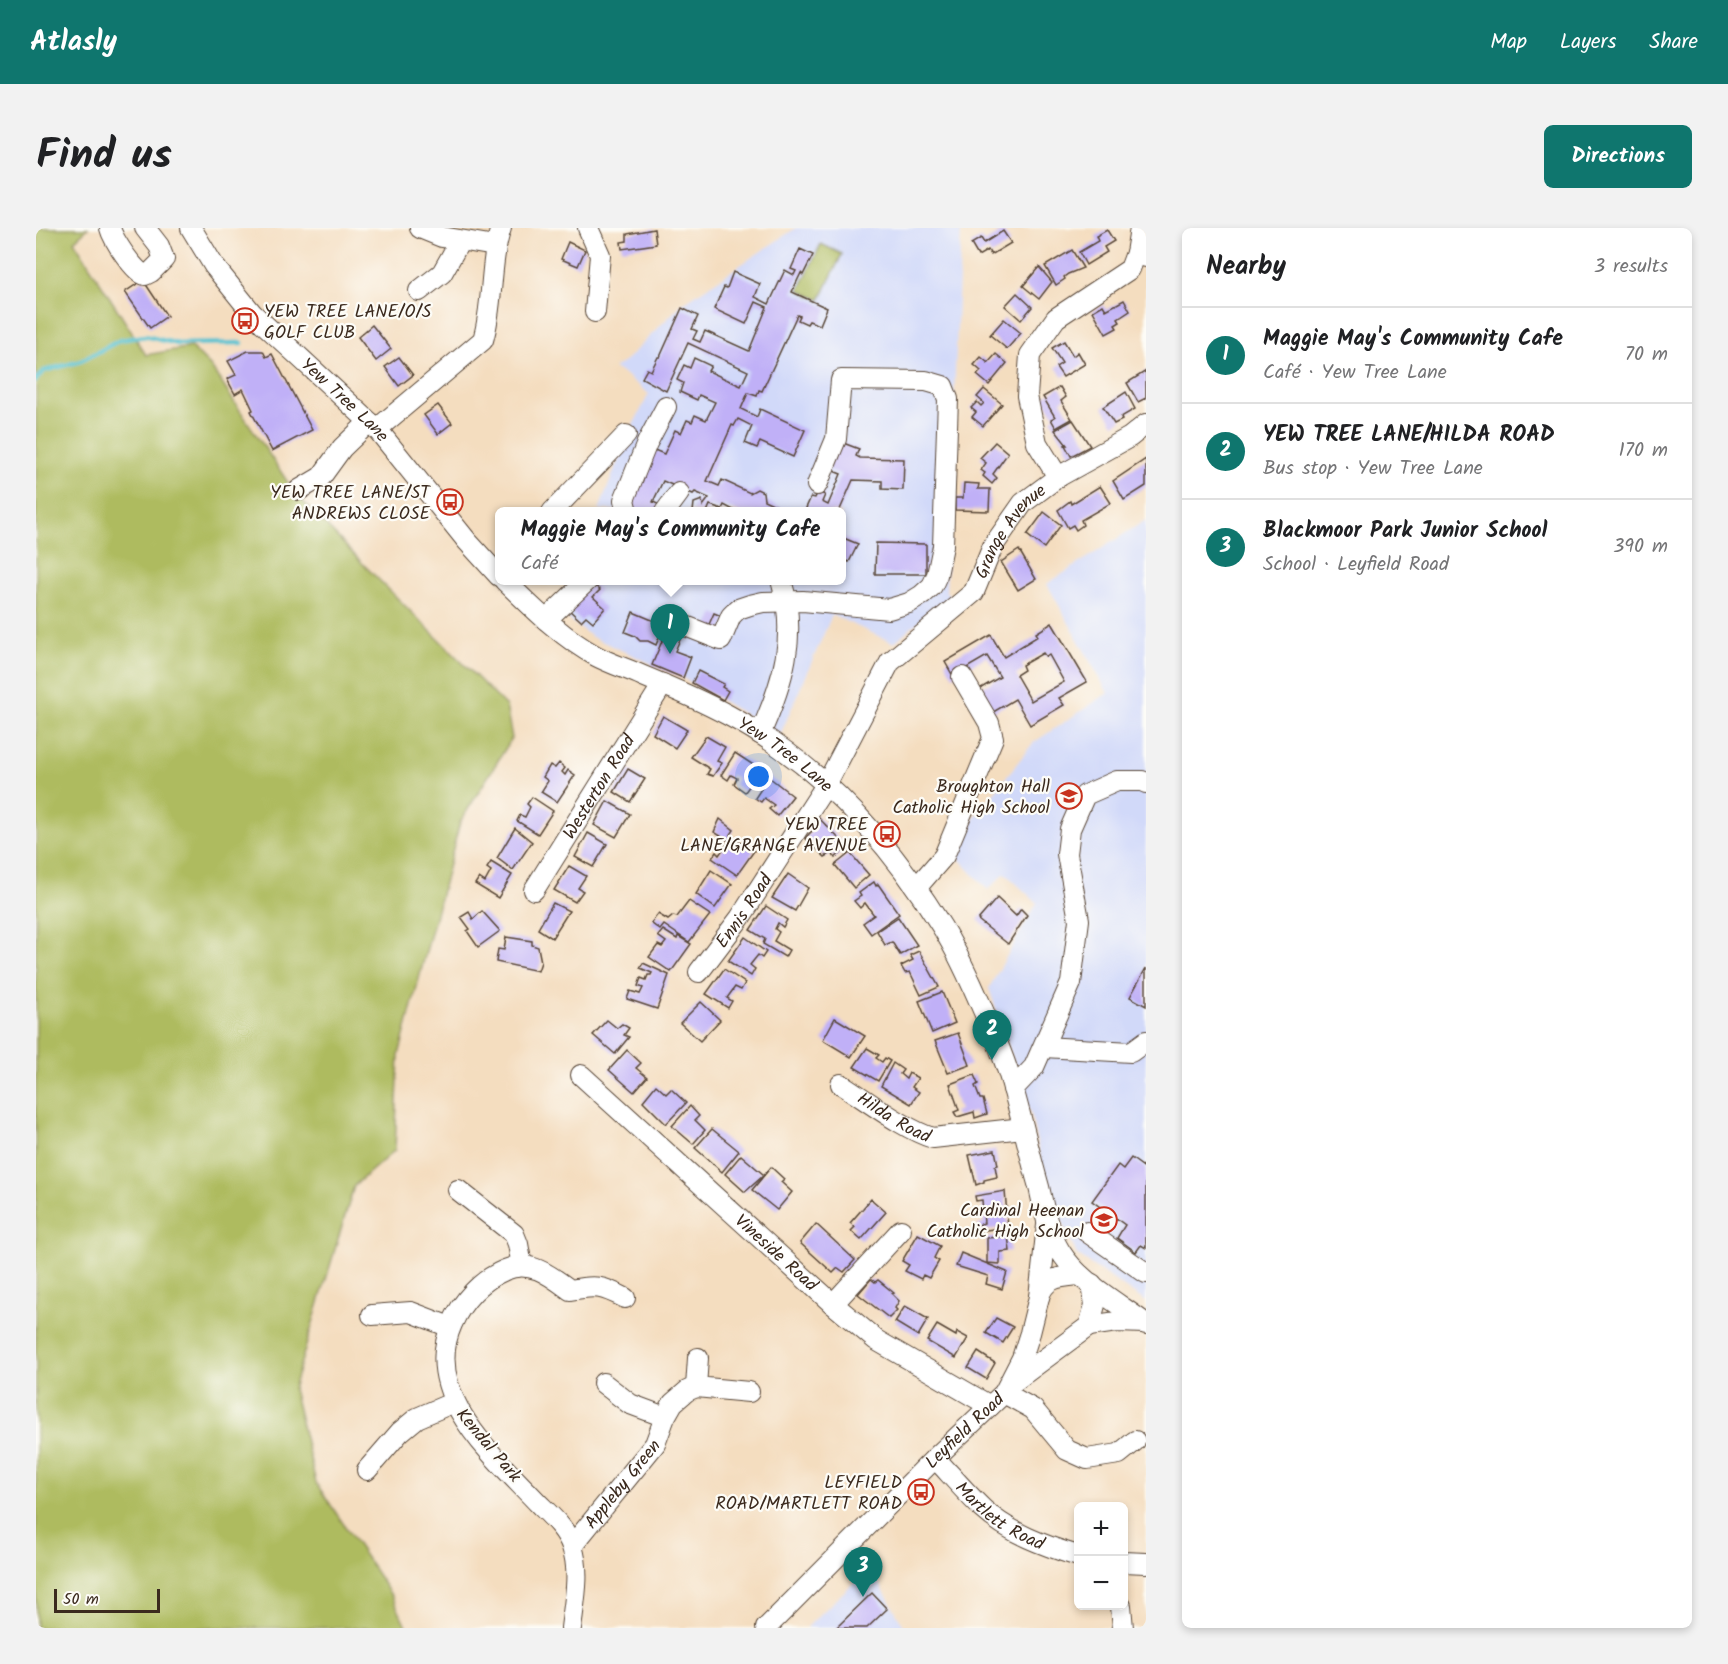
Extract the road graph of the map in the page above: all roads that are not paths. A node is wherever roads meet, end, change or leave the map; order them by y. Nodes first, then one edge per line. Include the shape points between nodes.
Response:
1 (110, 228) edge
2 (145, 228) edge
3 (190, 228) edge
4 (420, 228) edge
5 (588, 228) edge
6 (1140, 228) edge
7 (498, 237) edge
8 (460, 240) junction
9 (1141, 255) edge
10 (419, 291) dead end
11 (595, 312) dead end
12 (666, 407) dead end
13 (1146, 424) edge
14 (373, 426) junction
15 (626, 435) dead end
16 (1058, 477) junction
17 (817, 485) dead end
18 (299, 490) dead end
19 (679, 493) dead end
20 (557, 507) edge
21 (626, 507) edge
22 (669, 507) edge
23 (495, 570) edge
24 (510, 585) edge
25 (583, 585) edge
26 (783, 585) edge
27 (788, 602) junction
28 (546, 620) junction
29 (673, 621) dead end
30 (962, 676) dead end
31 (663, 684) junction
32 (760, 734) junction
33 (1146, 783) edge
34 (826, 785) junction
35 (917, 887) junction
36 (534, 890) dead end
37 (699, 972) dead end
38 (1146, 1041) edge
39 (1044, 1047) junction
40 (581, 1075) dead end
41 (841, 1084) dead end
42 (1013, 1089) junction
43 (1023, 1128) junction
44 (458, 1190) dead end
45 (1047, 1222) junction
46 (901, 1230) dead end
47 (1087, 1232) dead end
48 (522, 1266) junction
49 (1146, 1273) edge
50 (1086, 1280) junction
51 (1039, 1297) junction
52 (625, 1298) dead end
53 (833, 1304) junction
54 (372, 1316) dead end
55 (1146, 1323) edge
56 (1089, 1326) junction
57 (450, 1327) junction
58 (1030, 1334) junction
59 (1062, 1345) junction
60 (698, 1358) dead end
61 (603, 1383) dead end
62 (696, 1387) junction
63 (749, 1392) dead end
64 (1001, 1395) junction
65 (454, 1402) junction
66 (665, 1417) junction
67 (1135, 1441) dead end
68 (935, 1458) junction
69 (367, 1470) dead end
70 (572, 1546) junction
71 (1074, 1555) edge
72 (1128, 1562) edge
73 (1146, 1563) edge
74 (1121, 1610) edge
75 (571, 1628) edge
76 (766, 1628) edge
77 (1123, 1628) edge

1 - 2 street via 136,271 145,275 164,259
3 - 14 street, Yew Tree Lane via 214,266 252,313
4 - 8 street
5 - 11 street via 600,255
6 - 9 street
7 - 8 street
7 - 14 street via 483,340
8 - 10 street via 442,273
9 - 16 street via 1130,269 1056,318 1030,355 1027,396 1037,443
12 - 21 street via 624,500
13 - 16 street, Grange Avenue
14 - 18 street via 342,448 321,477
14 - 23 street, Yew Tree Lane
15 - 20 street
16 - 34 street, Grange Avenue via 1023,503 993,546 974,592 890,662
17 - 27 street via 836,439 841,380 926,381 943,386 948,399 943,537 941,562 932,586 909,603 889,609
19 - 22 street
24 - 28 street, Yew Tree Lane
25 - 28 street
26 - 27 street
27 - 29 street via 763,602 738,609 721,640
27 - 32 street via 788,652 775,701
28 - 31 street, Yew Tree Lane via 598,657
30 - 35 street via 989,723 993,738 944,856
31 - 32 street, Yew Tree Lane
31 - 36 street, Westerton Road
32 - 34 street, Yew Tree Lane
33 - 39 street via 1117,782 1085,795 1070,829 1067,854 1080,920 1071,983
34 - 35 street, Yew Tree Lane via 855,812
34 - 37 street, Ennis Road via 740,918
35 - 42 street, Yew Tree Lane via 968,975
38 - 39 street via 1131,1052
39 - 42 street via 1034,1067
40 - 53 street, Vineside Road
41 - 43 street, Hilda Road via 933,1138
42 - 43 street, Yew Tree Lane
43 - 45 street, Yew Tree Lane
44 - 48 street via 514,1234
45 - 50 street via 1060,1251
45 - 51 street, Leyfield Road
46 - 53 street
47 - 49 street
48 - 52 street via 537,1268 570,1290 592,1286
48 - 57 street, Kendal Park via 504,1270 480,1286 462,1305
50 - 51 street via 1052,1279
50 - 55 street
50 - 56 street via 1095,1305
51 - 58 street, Leyfield Road
53 - 64 street, Vineside Road via 876,1340
54 - 57 street via 411,1312
55 - 56 street
56 - 59 street, Leyfield Road
57 - 65 street, Kendal Park via 444,1364
58 - 59 street via 1044,1347
58 - 64 street, Leyfield Road via 1022,1358
59 - 64 street, Leyfield Road
60 - 62 street
61 - 66 street, Appleby Green via 630,1404
62 - 63 street
62 - 66 street, Appleby Green via 679,1397
64 - 67 street, Vineside Road via 1033,1409 1067,1450 1087,1459 1119,1454
64 - 68 street, Leyfield Road
65 - 69 street via 417,1418
65 - 70 street, Kendal Park via 478,1438 561,1527
66 - 70 street, Appleby Green via 655,1444
68 - 71 street, Martlett Road via 985,1510 1025,1536
68 - 76 street, Leyfield Road
70 - 75 street, Kendal Park via 576,1587
72 - 73 street
74 - 77 street

